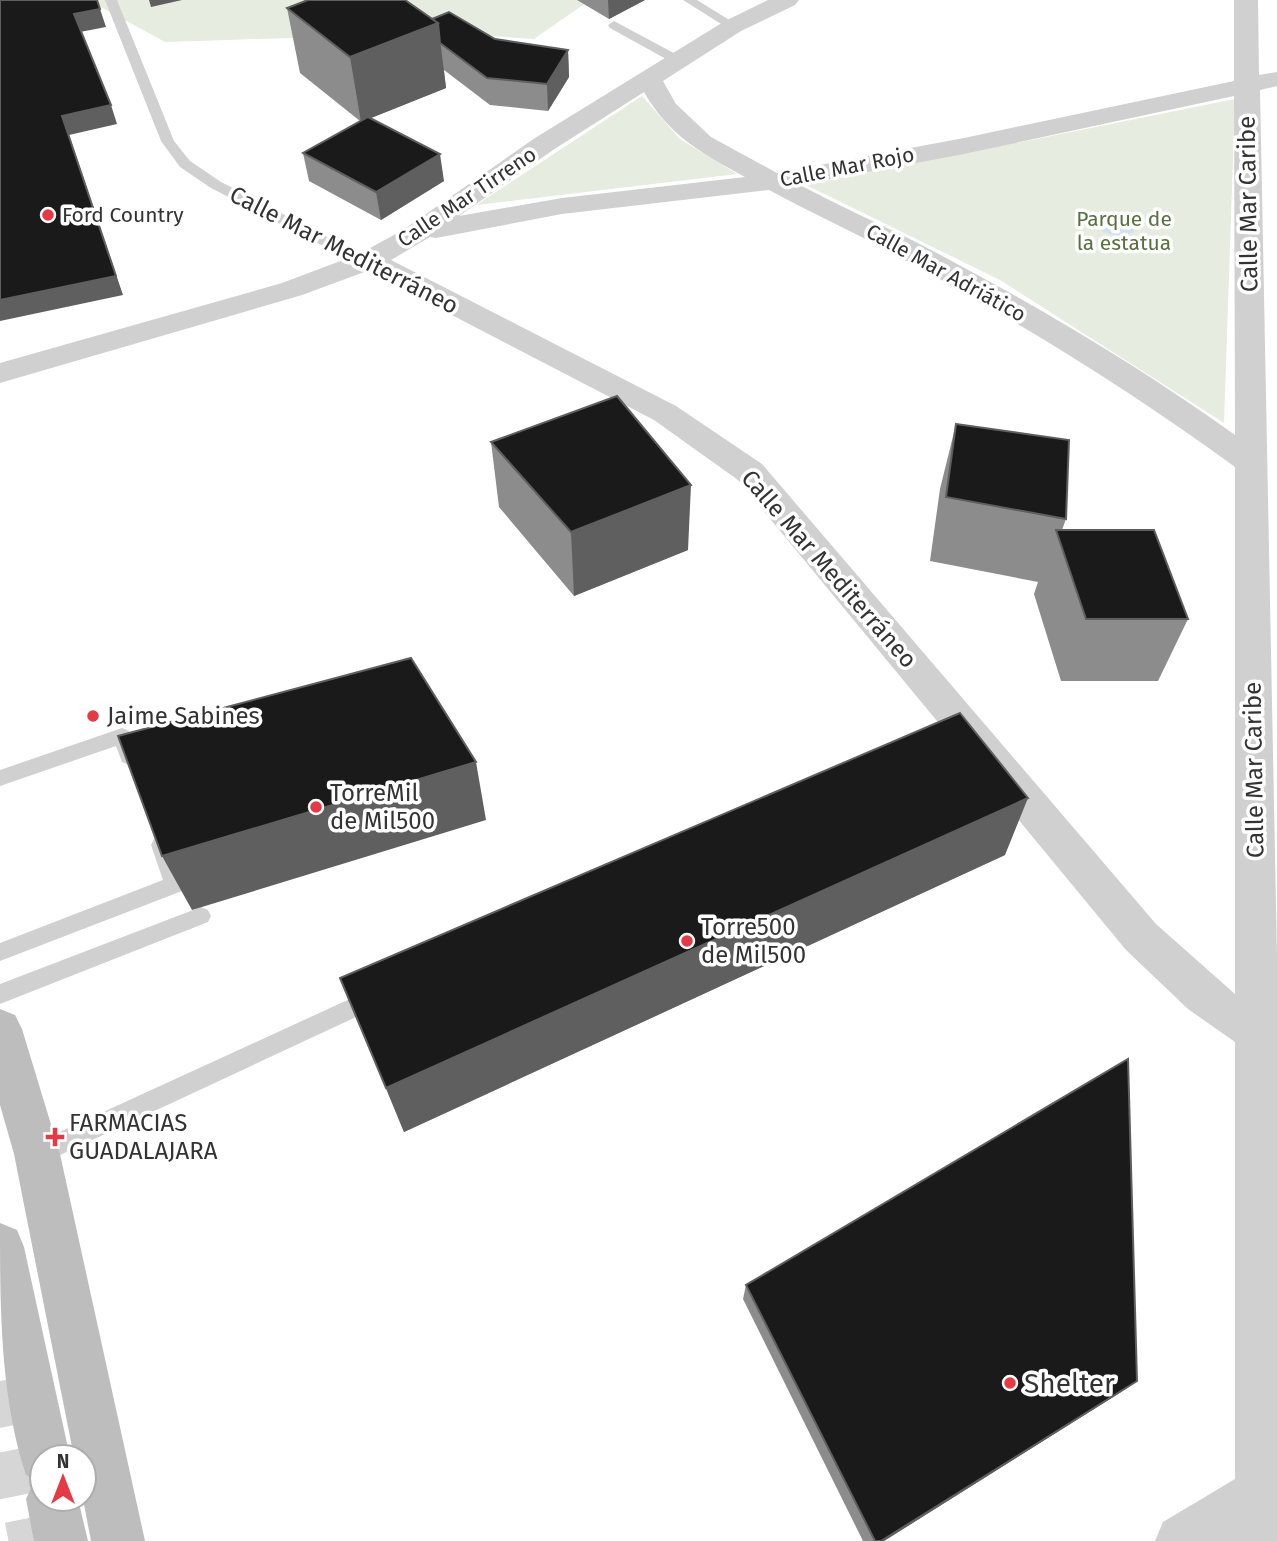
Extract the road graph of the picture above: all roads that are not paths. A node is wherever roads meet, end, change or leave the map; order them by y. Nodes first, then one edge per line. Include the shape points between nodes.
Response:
1 (111, 0) edge
2 (689, 0) edge
3 (787, 0) edge
4 (1251, 4) edge
5 (614, 25) dead end
6 (733, 26) junction
7 (679, 61) junction
8 (650, 80) junction
9 (1262, 82) edge
10 (774, 181) junction
11 (413, 236) junction
12 (369, 260) junction
13 (0, 373) edge
14 (1251, 463) junction
15 (135, 774) edge
16 (0, 778) edge
17 (153, 823) edge
18 (201, 916) dead end
19 (0, 952) edge
20 (400, 985) edge
21 (0, 994) edge
22 (0, 1029) edge
23 (1267, 1037) edge
24 (37, 1154) junction
25 (0, 1247) edge
26 (41, 1443) edge
27 (55, 1513) edge
28 (1262, 1517) edge
29 (61, 1541) edge
30 (118, 1541) edge
31 (1182, 1541) edge

1 - 12 lane, Calle Mar Mediterráneo via 168,141 185,164 216,185
2 - 6 lane
3 - 6 street, Calle Mar Tirreno
4 - 9 street, Calle Mar Caribe
5 - 7 lane
6 - 7 street, Calle Mar Tirreno
7 - 8 street, Calle Mar Tirreno
8 - 10 street, Calle Mar Adriático via 666,108 702,143
8 - 11 street, Calle Mar Tirreno via 544,144
9 - 10 street, Calle Mar Rojo
9 - 14 street, Calle Mar Caribe
10 - 11 street, Calle Mar Rojo via 534,208
10 - 14 street, Calle Mar Adriático via 1084,349
11 - 12 street, Calle Mar Tirreno
12 - 13 street, Calle Mar Tirreno via 292,289
12 - 23 street, Calle Mar Mediterráneo via 665,413 750,472 1141,937 1183,979
14 - 23 street, Calle Mar Caribe
15 - 16 lane via 122,736
17 - 19 lane via 175,885
18 - 21 lane
20 - 24 lane
22 - 24 main road
23 - 28 street, Calle Mar Caribe
24 - 30 main road
25 - 26 main road
27 - 29 main road
28 - 31 street

